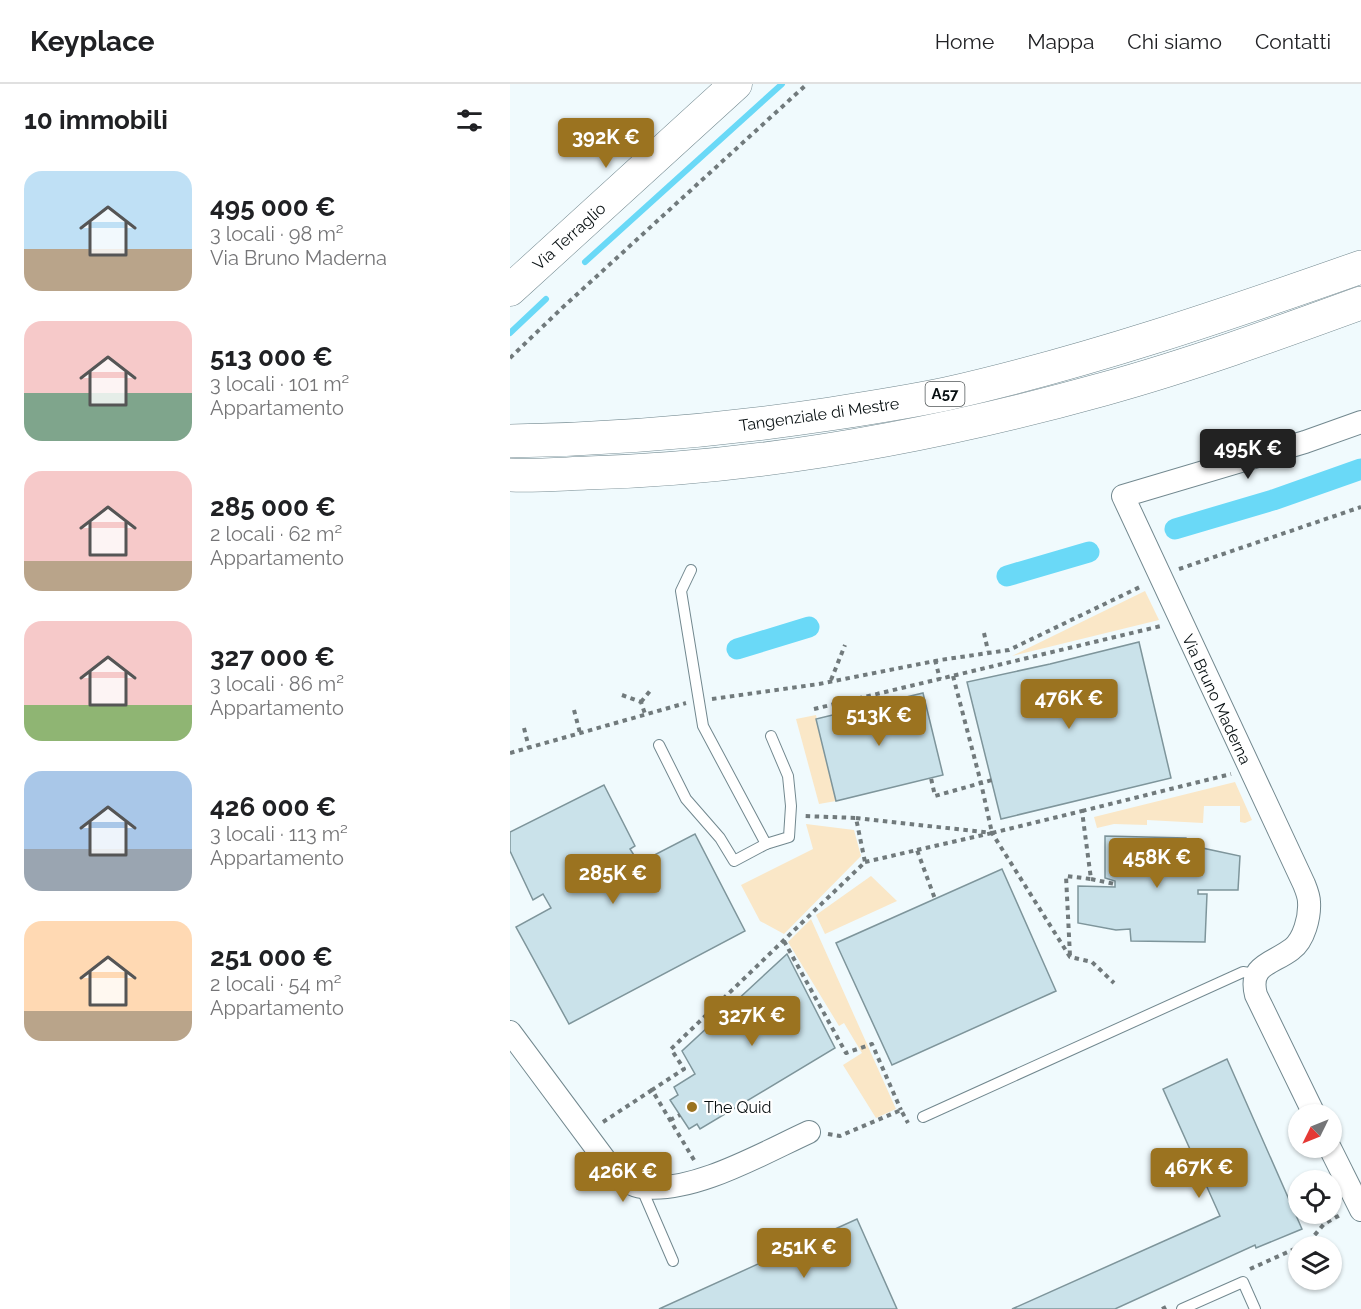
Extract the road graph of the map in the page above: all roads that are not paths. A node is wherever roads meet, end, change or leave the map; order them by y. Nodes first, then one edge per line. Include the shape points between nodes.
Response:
1 (736, 84) edge
2 (1361, 242) edge
3 (1361, 267) edge
4 (510, 290) edge
5 (1361, 303) edge
6 (1361, 328) edge
7 (946, 394) junction
8 (1361, 422) edge
9 (957, 426) junction
10 (511, 441) edge
11 (512, 476) edge
12 (691, 570) dead end
13 (771, 736) dead end
14 (659, 745) dead end
15 (766, 844) junction
16 (1256, 974) junction
17 (510, 1032) edge
18 (1309, 1104) edge
19 (923, 1117) road end
20 (809, 1132) road end
21 (1333, 1158) edge
22 (641, 1187) junction
23 (1352, 1212) edge
24 (674, 1261) dead end
25 (1182, 1309) edge
26 (1255, 1309) edge

1 - 4 main road, Via Terraglio
2 - 7 highway, A57 via 1160,314 1039,350
3 - 7 highway, Tangenziale di Mestre / A57 via 1162,336
5 - 9 highway, A57 via 1172,369
6 - 9 highway, A57 via 1177,391 1061,424
7 - 10 highway, Tangenziale di Mestre / A57 via 700,430
8 - 16 street, Via Bruno Maderna via 1123,496 1304,884 1309,902 1306,927 1293,949
9 - 11 highway, A57 via 711,466
12 - 15 lane via 681,591 703,726
13 - 15 lane via 788,776 789,837
14 - 15 lane via 686,799 720,838 734,861
16 - 18 street via 1256,995
16 - 19 lane via 1243,972
17 - 22 street via 614,1172
20 - 22 street via 705,1178 680,1186
21 - 23 street
22 - 24 lane
25 - 26 lane via 1243,1282

